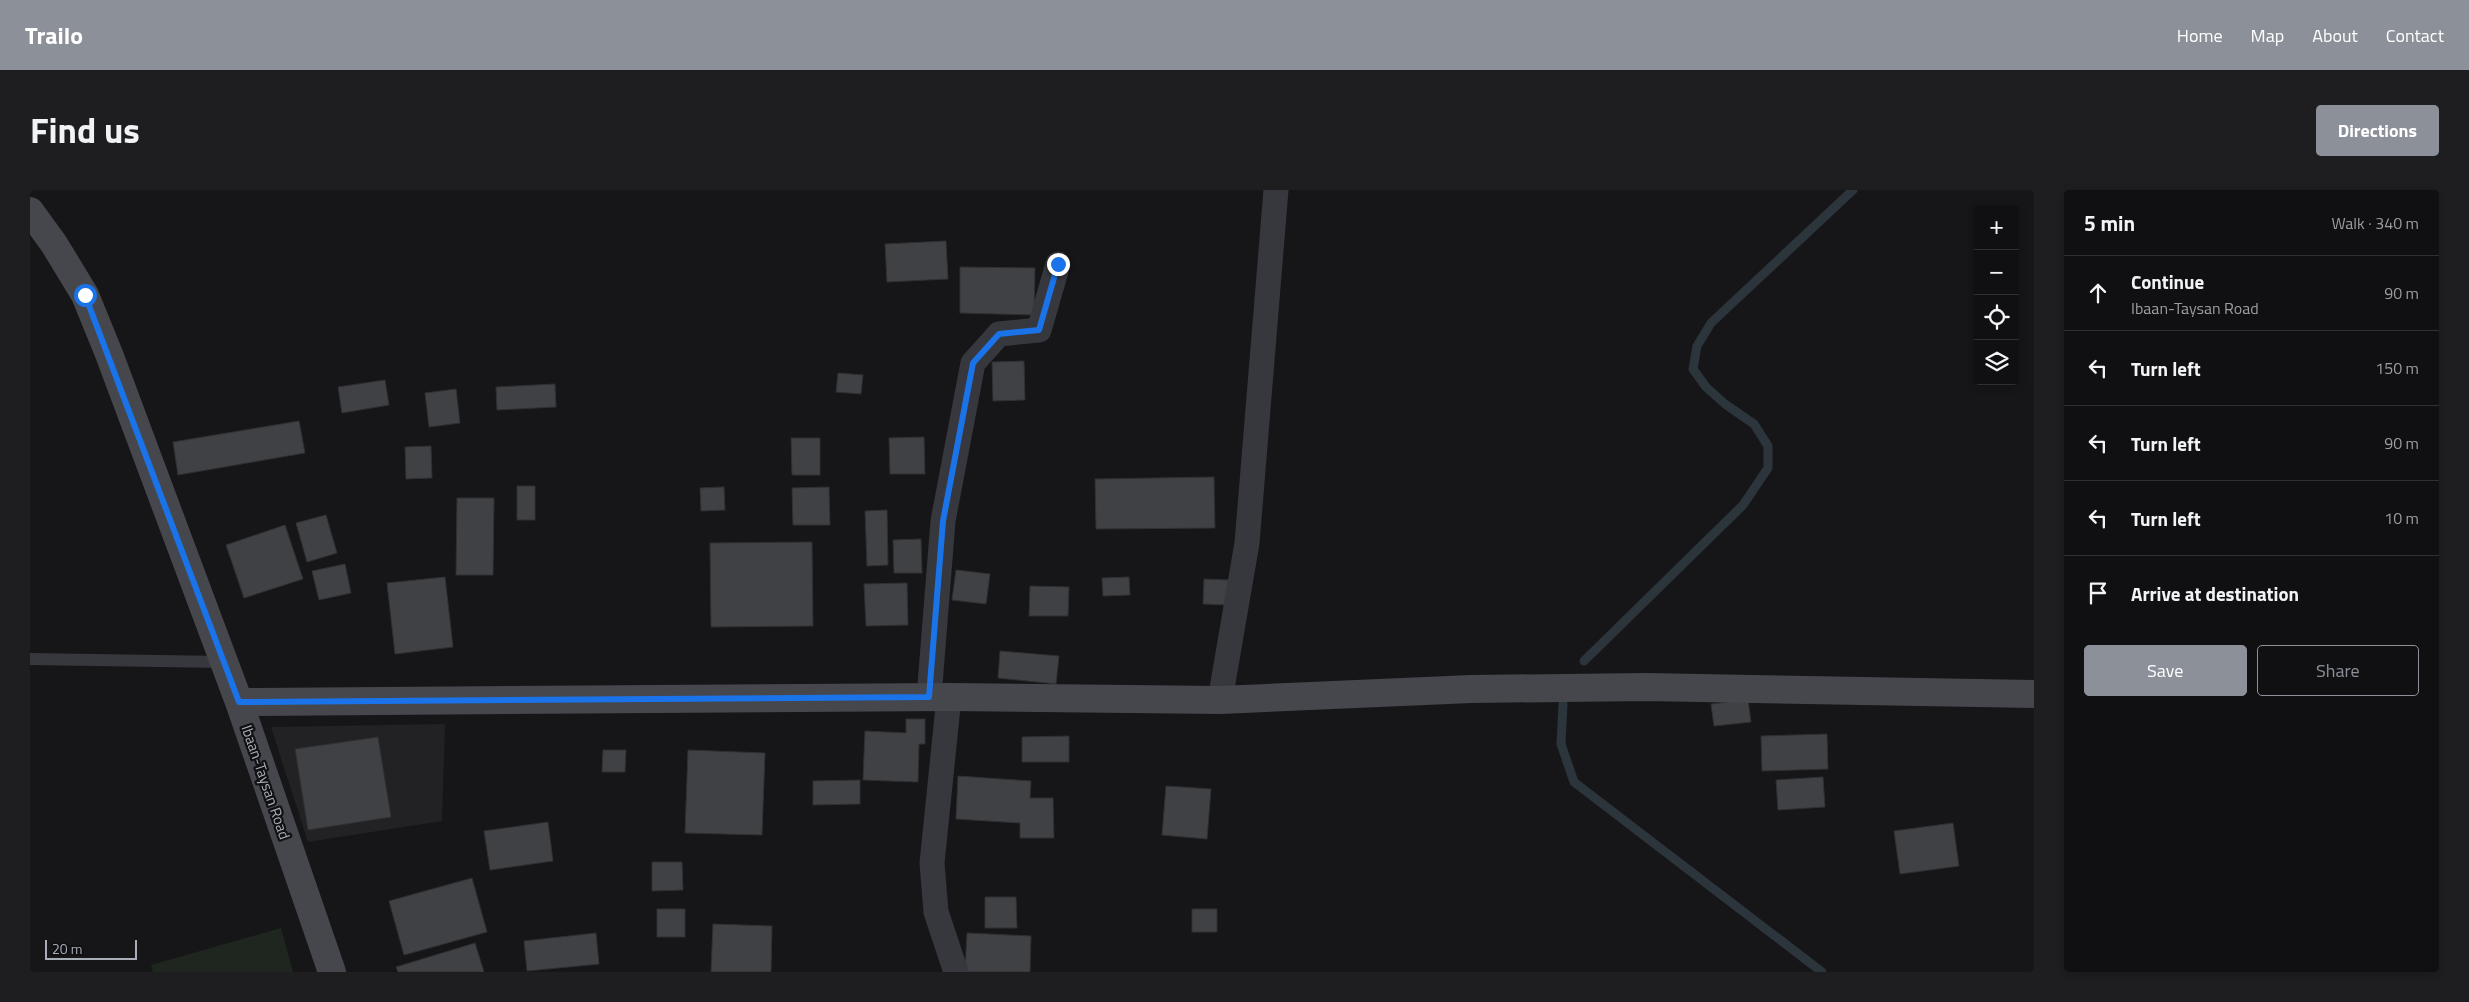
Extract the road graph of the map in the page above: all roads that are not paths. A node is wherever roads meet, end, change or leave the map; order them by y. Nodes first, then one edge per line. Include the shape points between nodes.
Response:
1 (1276, 190) edge
2 (30, 211) edge
3 (1058, 264) dead end
4 (30, 659) edge
5 (224, 662) junction
6 (2034, 694) edge
7 (939, 697) junction
8 (1220, 700) junction
9 (239, 702) junction
10 (332, 972) edge
11 (956, 972) edge

1 - 8 street via 1247,543
2 - 5 street, Ibaan-Taysan Road via 85,295
3 - 7 street via 1039,330 999,334 973,363 943,521
4 - 5 lane
5 - 9 street, Ibaan-Taysan Road
6 - 8 street via 1646,687 1471,689
7 - 8 street
7 - 9 street
7 - 11 street via 932,863 936,912
9 - 10 street, Ibaan-Taysan Road

